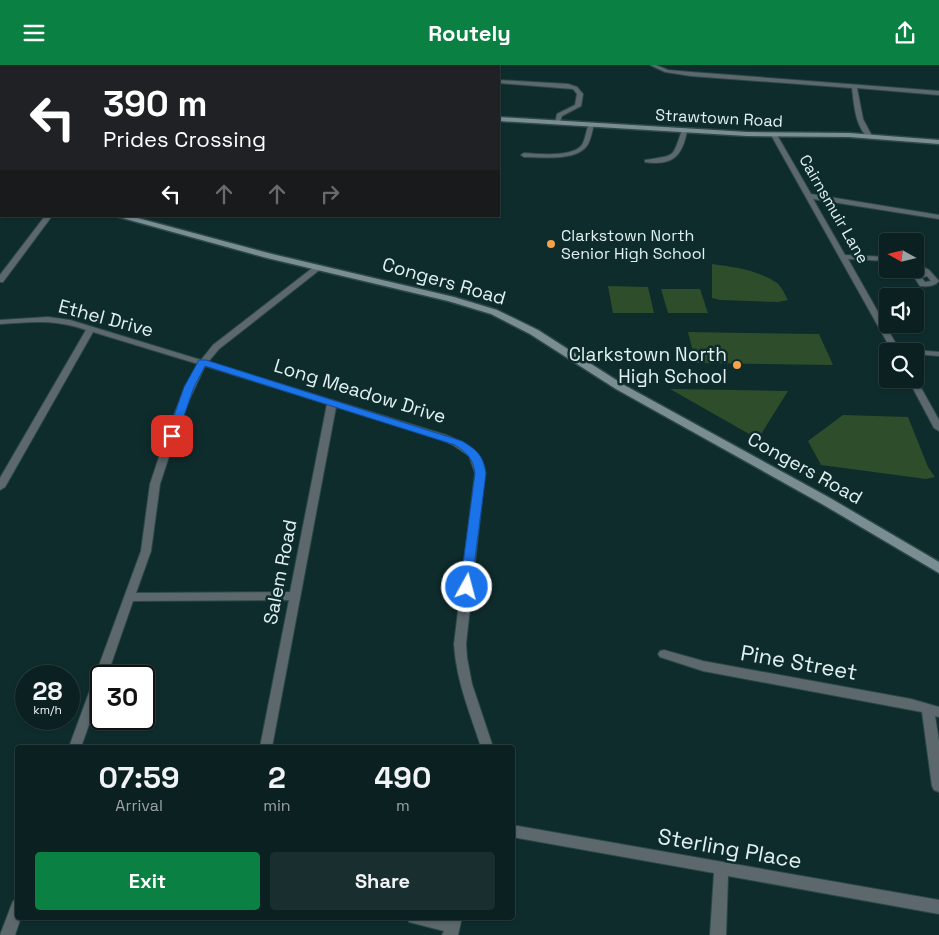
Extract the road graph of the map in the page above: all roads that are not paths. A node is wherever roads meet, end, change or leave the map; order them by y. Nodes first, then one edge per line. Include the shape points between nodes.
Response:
1 (652, 65) edge
2 (500, 81) edge
3 (854, 87) junction
4 (939, 93) edge
5 (500, 119) edge
6 (557, 123) junction
7 (591, 125) junction
8 (684, 131) junction
9 (774, 135) junction
10 (869, 136) junction
11 (939, 142) edge
12 (524, 155) dead end
13 (647, 161) dead end
14 (809, 196) junction
15 (48, 217) edge
16 (123, 217) edge
17 (939, 217) edge
18 (844, 257) junction
19 (879, 259) edge
20 (318, 268) junction
21 (924, 271) edge
22 (928, 273) dead end
23 (0, 280) edge
24 (0, 322) edge
25 (91, 328) junction
26 (892, 343) edge
27 (924, 352) edge
28 (939, 353) edge
29 (202, 363) junction
30 (917, 388) edge
31 (332, 403) junction
32 (939, 426) edge
33 (0, 487) edge
34 (939, 568) edge
35 (296, 596) junction
36 (130, 597) junction
37 (664, 653) dead end
38 (933, 710) edge
39 (76, 745) edge
40 (266, 745) edge
41 (486, 745) edge
42 (939, 786) edge
43 (515, 832) edge
44 (721, 868) junction
45 (939, 907) edge
46 (15, 914) edge
47 (427, 920) edge
48 (453, 926) edge
49 (7, 935) edge
50 (718, 935) edge

1 - 3 street via 691,75
2 - 6 street via 575,88 580,94 578,106 560,115
3 - 4 street
3 - 10 street via 860,119
5 - 6 street, Strawtown Road
6 - 7 street, Strawtown Road
7 - 8 street, Strawtown Road
7 - 12 street via 585,146 574,152 550,156
8 - 9 street, Strawtown Road
8 - 13 street via 676,155
9 - 10 street, Strawtown Road
9 - 14 street, Cairnsmuir Lane
10 - 11 street, Strawtown Road
14 - 17 street
14 - 18 street, Cairnsmuir Lane
15 - 23 street
16 - 20 street, Congers Road
18 - 19 street
18 - 26 street, Cairnsmuir Lane
20 - 29 street via 216,347
20 - 34 street, Congers Road via 460,301 514,321 620,387
21 - 22 street
24 - 25 street, Ethel Drive via 48,319
25 - 29 street, Ethel Drive
25 - 33 street
27 - 28 street
29 - 31 street, Long Meadow Drive
29 - 36 street via 189,387 155,484 146,551
30 - 32 street
31 - 35 street, Salem Road
31 - 41 street, Long Meadow Drive via 443,437 471,451 479,461 460,663
35 - 36 street
35 - 40 street, Salem Road
36 - 39 street
37 - 38 street, Pine Street via 703,666
38 - 42 street, Pine Street
43 - 44 street, Sterling Place
44 - 45 street, Sterling Place
44 - 50 street
46 - 49 street
47 - 48 street

